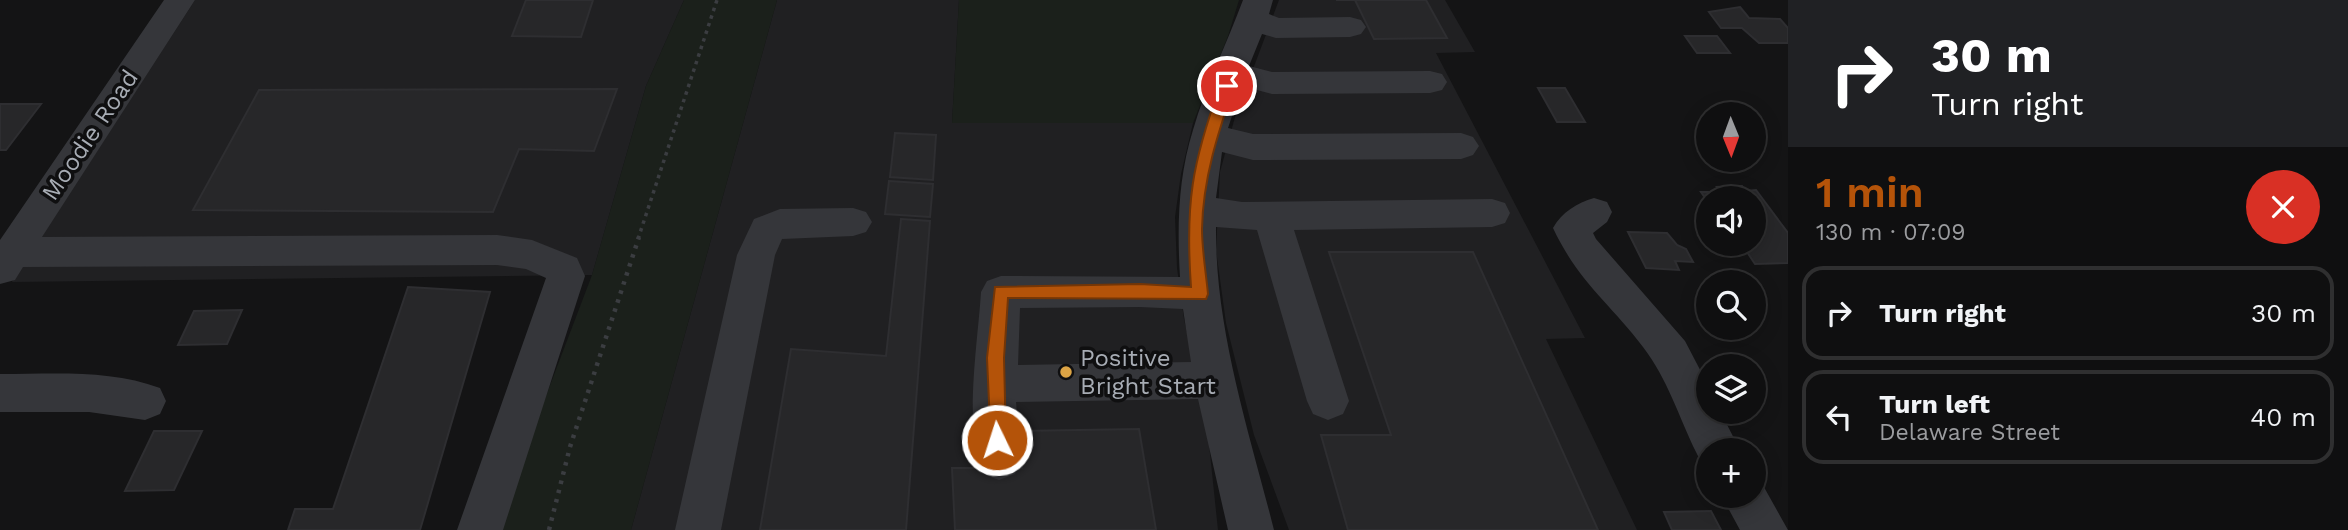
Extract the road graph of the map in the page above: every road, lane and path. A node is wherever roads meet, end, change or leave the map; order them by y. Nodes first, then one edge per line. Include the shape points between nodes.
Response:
1 (180, 0) edge
2 (717, 0) edge
3 (1254, 9) edge
4 (1350, 27) dead end
5 (1232, 72) junction
6 (1430, 82) dead end
7 (1209, 136) junction
8 (1461, 146) dead end
9 (1196, 210) junction
10 (1594, 212) dead end
11 (1492, 213) dead end
12 (1271, 216) junction
13 (853, 222) dead end
14 (6, 261) edge
15 (1200, 294) junction
16 (1216, 380) junction
17 (995, 384) junction
18 (0, 394) edge
19 (145, 401) dead end
20 (1328, 401) dead end
21 (1712, 438) edge
22 (999, 460) dead end
23 (1752, 508) edge
24 (480, 530) edge
25 (549, 530) edge
26 (698, 530) edge
27 (1251, 530) edge
28 (1765, 530) edge

1 - 14 street, Moodie Road
2 - 25 path via 570,447
3 - 4 street via 1276,28
3 - 5 street
5 - 6 street via 1272,83
5 - 7 street
7 - 8 street via 1253,147
7 - 9 street
9 - 12 street
9 - 15 street
10 - 21 street via 1572,228 1582,253 1651,326 1670,353
11 - 12 street
12 - 20 street
13 - 26 street via 780,223 767,229 756,255
14 - 24 street via 496,250 532,255 563,269 566,276
15 - 16 street
15 - 17 street via 1001,292
16 - 17 street
16 - 27 street
17 - 22 street
18 - 19 street via 89,393
23 - 28 street

